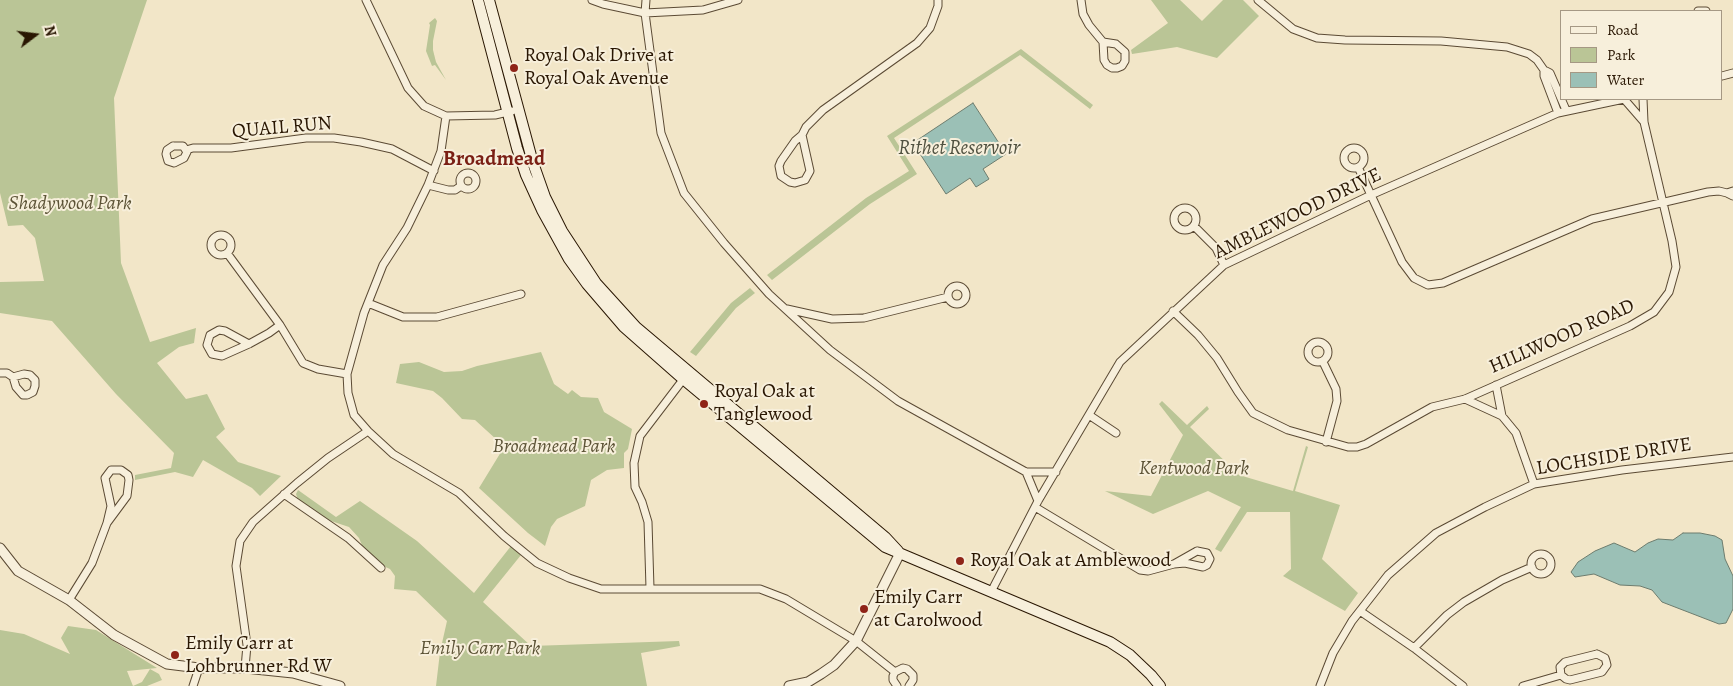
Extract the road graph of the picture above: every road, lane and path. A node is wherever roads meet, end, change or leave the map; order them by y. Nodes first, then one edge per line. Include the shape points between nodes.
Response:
1 (366, 0) edge
2 (478, 0) edge
3 (489, 0) edge
4 (592, 0) edge
5 (646, 0) edge
6 (938, 0) edge
7 (1081, 0) edge
8 (1258, 0) edge
9 (733, 1) edge
10 (645, 12) junction
11 (1103, 42) dead end
12 (1544, 70) junction
13 (1560, 96) edge
14 (1562, 100) edge
15 (1619, 100) edge
16 (1625, 100) edge
17 (1643, 100) edge
18 (519, 110) junction
19 (1566, 110) junction
20 (508, 112) junction
21 (1558, 113) junction
22 (446, 116) junction
23 (1644, 122) junction
24 (802, 135) junction
25 (186, 150) dead end
26 (1358, 167) dead end
27 (434, 171) junction
28 (428, 185) junction
29 (461, 186) dead end
30 (1731, 193) edge
31 (1370, 195) junction
32 (1663, 203) junction
33 (1194, 226) dead end
34 (227, 254) dead end
35 (1224, 265) junction
36 (521, 294) dead end
37 (948, 297) dead end
38 (368, 303) junction
39 (787, 308) junction
40 (1173, 311) junction
41 (280, 325) junction
42 (248, 344) junction
43 (1323, 362) dead end
44 (0, 373) edge
45 (346, 374) junction
46 (686, 376) junction
47 (13, 377) dead end
48 (1496, 385) junction
49 (1465, 399) junction
50 (1089, 415) junction
51 (1502, 416) junction
52 (368, 430) junction
53 (1116, 433) dead end
54 (1326, 442) junction
55 (1733, 457) edge
56 (1026, 472) junction
57 (1056, 472) junction
58 (1534, 484) junction
59 (284, 494) junction
60 (1037, 504) junction
61 (108, 523) junction
62 (0, 548) edge
63 (900, 553) junction
64 (1174, 564) dead end
65 (1532, 567) dead end
66 (381, 568) dead end
67 (650, 588) junction
68 (991, 592) junction
69 (68, 600) junction
70 (1360, 611) junction
71 (856, 641) junction
72 (1414, 648) junction
73 (199, 668) junction
74 (245, 668) junction
75 (895, 672) junction
76 (1560, 675) junction
77 (193, 686) edge
78 (340, 686) edge
79 (789, 686) edge
80 (897, 686) edge
81 (909, 686) edge
82 (1160, 686) edge
83 (1320, 686) edge
84 (1463, 686) edge
85 (1523, 686) edge

1 - 22 street via 412,95 424,106
2 - 20 main road
3 - 18 main road
4 - 10 street
5 - 10 street
6 - 24 street via 934,18 923,37 823,110 806,126
7 - 11 street via 1088,25
8 - 12 street via 1293,29 1317,38 1441,41 1506,47 1529,54
9 - 10 street via 703,10
10 - 39 street via 661,133 684,193 769,294
12 - 13 street via 1550,73
12 - 21 street
14 - 19 street
15 - 19 street, AMBLEWOOD DRIVE
16 - 23 street, HILLWOOD ROAD
17 - 23 street, HILLWOOD ROAD
18 - 20 street
18 - 46 main road via 545,197 578,258 636,327
19 - 21 street, AMBLEWOOD DRIVE
20 - 22 street
20 - 46 main road via 526,175 569,259 624,327
21 - 31 street, AMBLEWOOD DRIVE
22 - 27 street via 441,151
23 - 32 street, HILLWOOD ROAD
24 - 24 street via 779,166 782,176 790,182 800,182 810,170
25 - 27 street, QUAIL RUN via 334,138 392,149
26 - 31 street
27 - 28 street
28 - 29 street via 448,190
28 - 38 street via 407,228 383,265
30 - 32 street via 1708,192
31 - 32 street via 1402,262 1414,278 1428,284 1442,283 1592,219
31 - 35 street, AMBLEWOOD DRIVE
32 - 48 street, HILLWOOD ROAD via 1676,267 1669,292 1654,312 1630,326
33 - 35 street via 1216,248
34 - 41 street
35 - 40 street, AMBLEWOOD DRIVE
36 - 38 street via 438,317 403,317
37 - 39 street via 864,318 832,319
38 - 45 street
39 - 56 street via 830,350 898,401
40 - 50 street, AMBLEWOOD DRIVE via 1120,362
40 - 54 street, HILLWOOD ROAD via 1217,358 1254,413 1288,430
41 - 42 street
41 - 45 street via 303,363 318,370
42 - 42 street via 219,330 210,335 207,345 212,354 222,356
43 - 54 street via 1336,389
44 - 47 street
45 - 52 street via 354,415
46 - 63 main road via 885,537
46 - 67 street via 640,436 634,463 635,487 648,522
48 - 49 street, HILLWOOD ROAD
48 - 51 street
49 - 51 street
49 - 54 street, HILLWOOD ROAD via 1432,407 1357,447
50 - 53 street
50 - 57 street, AMBLEWOOD DRIVE
51 - 58 street via 1516,433
52 - 59 street
52 - 67 street via 393,454 458,493 538,563 601,589
55 - 58 street, LOCHSIDE DRIVE
56 - 57 street
56 - 60 street
57 - 60 street, AMBLEWOOD DRIVE
58 - 70 street, LOCHSIDE DRIVE via 1436,533 1388,575
59 - 66 street via 348,538
59 - 74 street via 253,522 240,541 236,566 247,646
60 - 64 street via 1140,570
60 - 68 street, AMBLEWOOD DRIVE
61 - 61 street via 127,496 129,480 121,470 111,470 105,478 111,506
61 - 69 street via 92,563
62 - 69 street via 18,571
63 - 68 main road
63 - 71 street
65 - 72 street via 1464,602
67 - 71 street via 760,589 786,599
68 - 82 main road via 1110,642 1130,655
69 - 73 street via 114,635 167,664
70 - 72 street
70 - 83 street, LOCHSIDE DRIVE via 1333,653
71 - 75 street
71 - 79 street via 821,674 808,682
72 - 84 street
73 - 74 street
73 - 77 street
74 - 78 street via 293,673
75 - 80 street via 893,680
75 - 81 street via 903,668 911,672 913,680
76 - 76 street via 1570,680 1602,672 1606,661 1597,654 1565,662 1560,668
76 - 85 street

